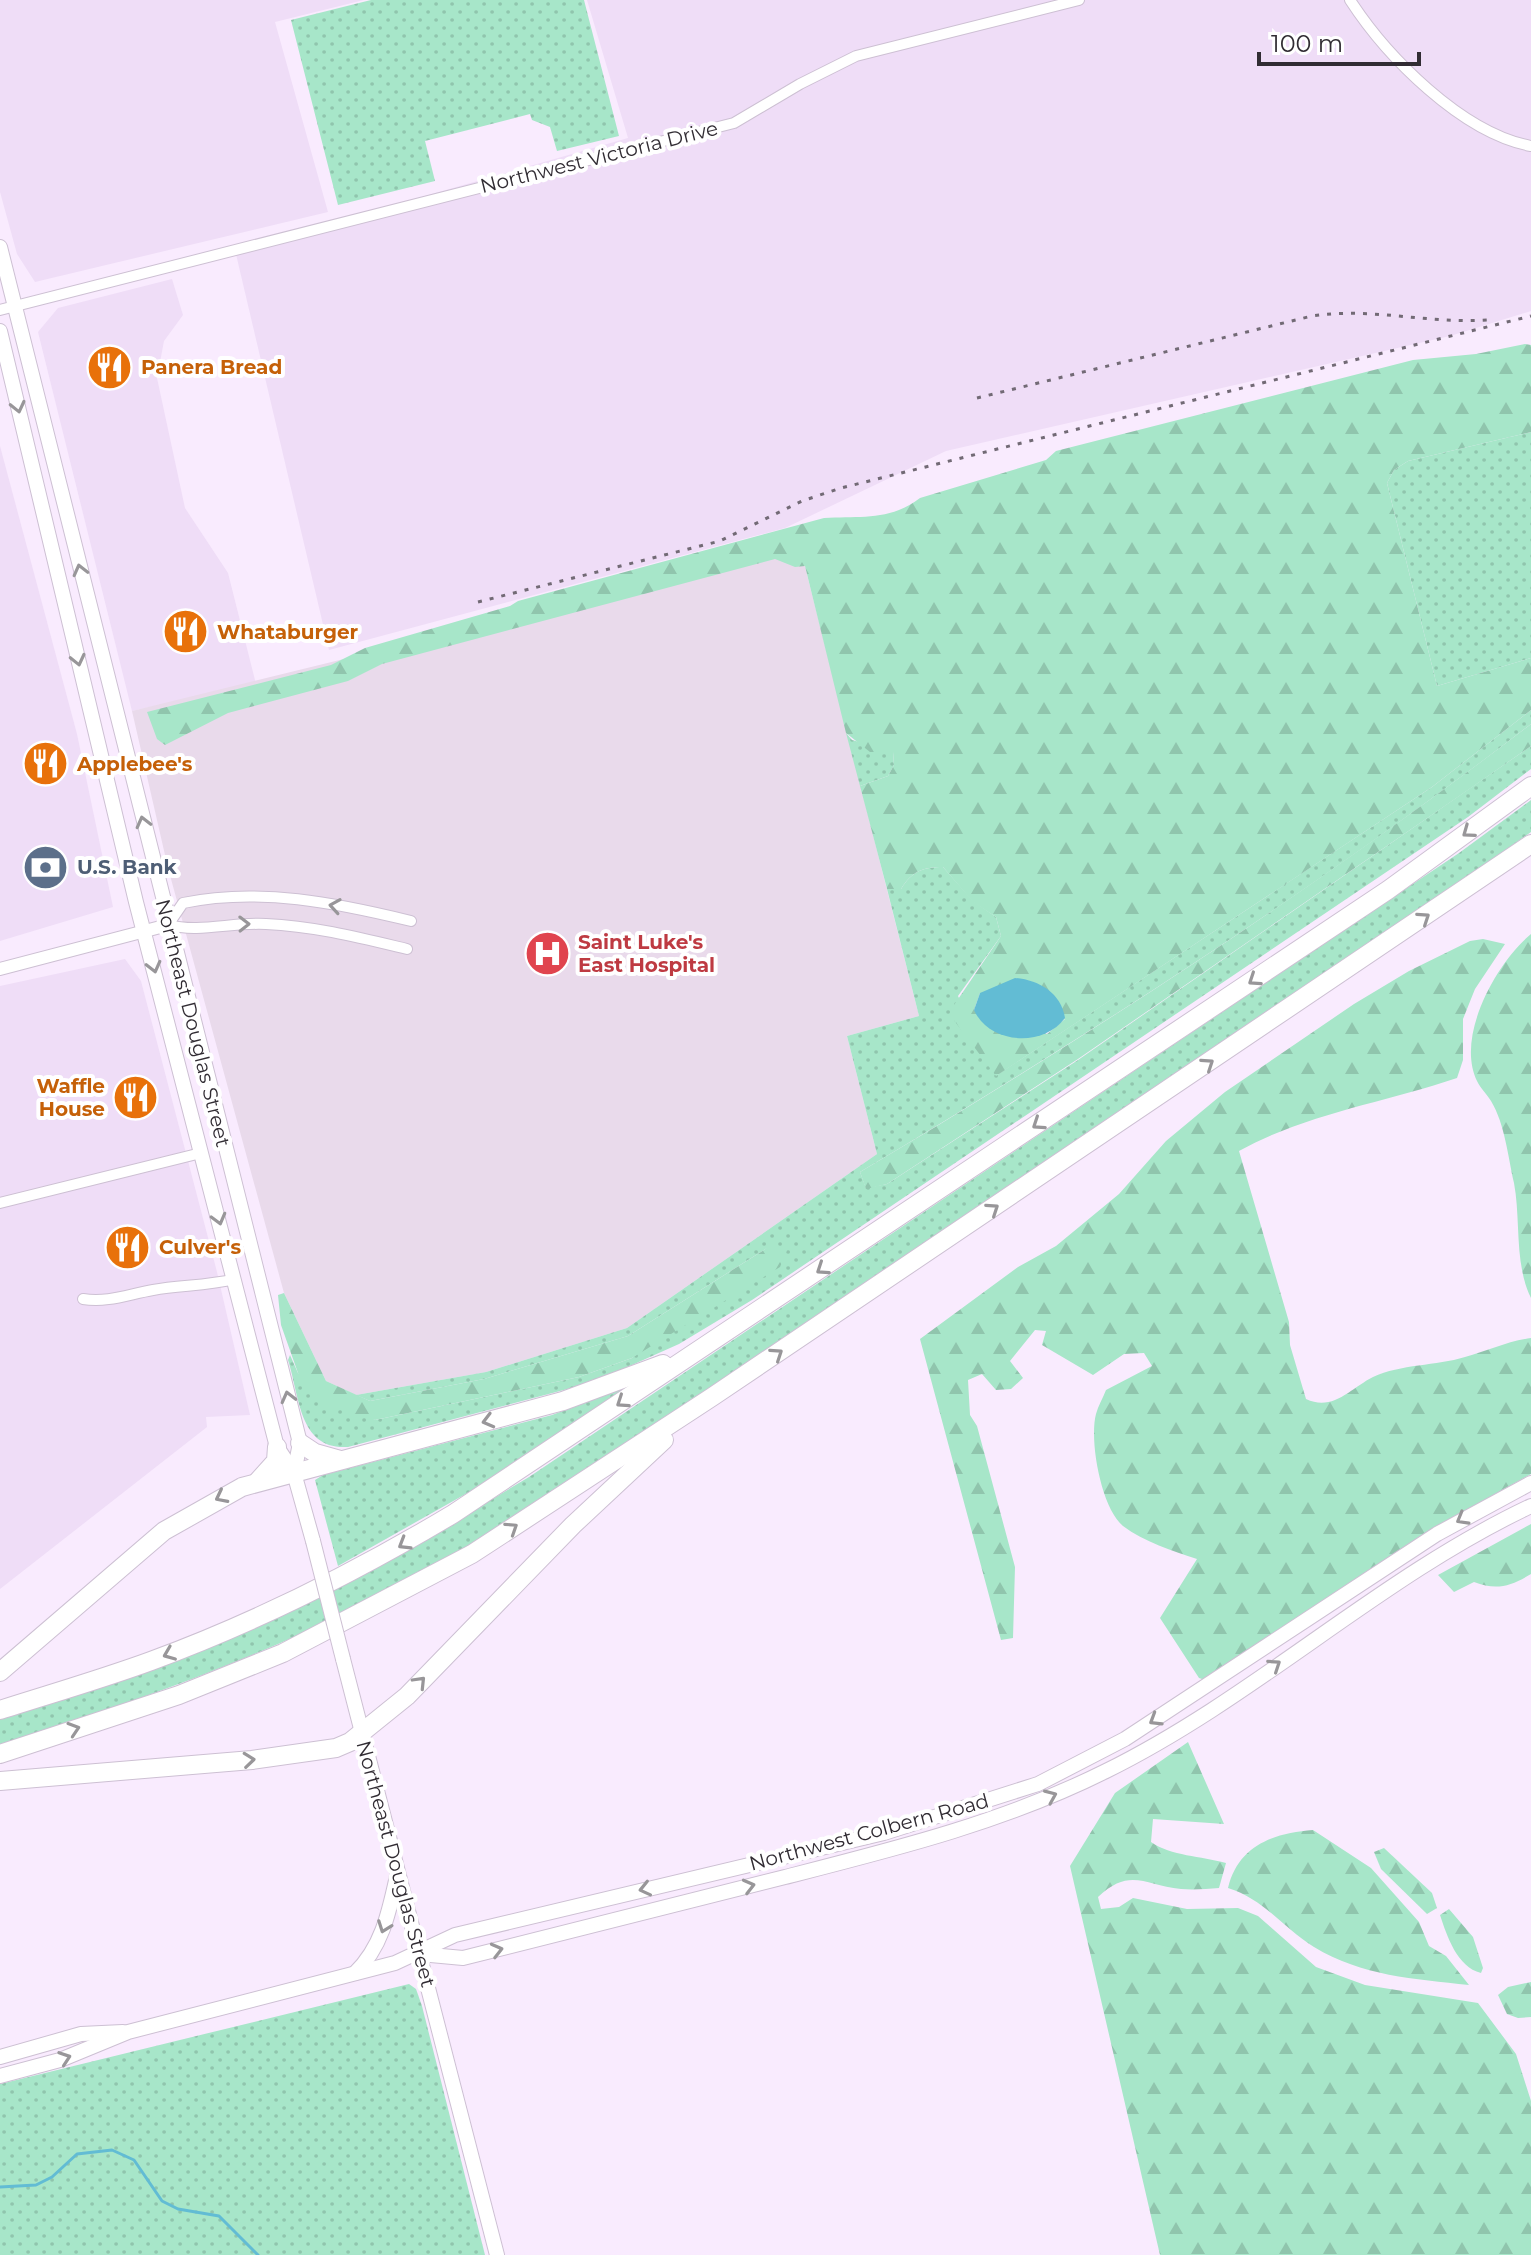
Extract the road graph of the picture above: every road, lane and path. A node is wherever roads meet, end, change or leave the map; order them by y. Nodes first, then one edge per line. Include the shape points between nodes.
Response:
1 (1079, 0) edge
2 (1350, 0) edge
3 (1531, 146) edge
4 (0, 247) edge
5 (7, 309) edge
6 (0, 331) edge
7 (1531, 786) edge
8 (1531, 844) edge
9 (411, 921) dead end
10 (168, 925) junction
11 (144, 931) junction
12 (407, 949) dead end
13 (0, 969) edge
14 (201, 1153) junction
15 (0, 1203) edge
16 (235, 1279) junction
17 (83, 1299) dead end
18 (733, 1328) junction
19 (712, 1397) junction
20 (300, 1443) junction
21 (277, 1447) junction
22 (343, 1460) junction
23 (294, 1473) junction
24 (257, 1483) junction
25 (1531, 1483) edge
26 (1531, 1506) edge
27 (0, 1672) edge
28 (0, 1710) edge
29 (362, 1734) junction
30 (0, 1754) edge
31 (0, 1781) edge
32 (1005, 1795) junction
33 (1012, 1813) junction
34 (398, 1872) junction
35 (420, 1954) junction
36 (354, 1974) junction
37 (128, 2032) junction
38 (0, 2057) edge
39 (0, 2076) edge
40 (497, 2255) edge

1 - 5 street, Northwest Victoria Drive via 856,56 734,123
2 - 3 street via 1444,101 1492,134
4 - 5 main road, Northeast Douglas Street
10 -> 5 main road, Northeast Douglas Street
6 -> 11 main road, Northeast Douglas Street
7 -> 18 highway via 1388,890
19 -> 8 highway
9 -> 10 street via 257,894 227,894 183,903
10 - 11 street
10 -> 12 street via 190,930 271,924 333,931
20 -> 10 main road, Northeast Douglas Street
11 - 13 street
11 -> 14 main road, Northeast Douglas Street
14 - 15 street
14 -> 16 main road, Northeast Douglas Street
16 - 17 street via 107,1301
16 - 21 main road, Northeast Douglas Street
18 -> 22 highway via 653,1369 595,1391
18 -> 28 highway via 376,1560 190,1646
29 -> 19 highway via 407,1696 584,1514
30 -> 19 highway via 179,1695 283,1653 384,1603 472,1554
20 - 22 highway
20 - 23 main road, Northeast Douglas Street
21 - 23 main road, Northeast Douglas Street
21 - 24 highway via 276,1461
22 - 23 highway
23 - 24 highway
23 - 29 main road, Northeast Douglas Street, bridge
24 -> 27 highway via 164,1531
25 -> 32 main road, Northwest Colbern Road via 1437,1534 1125,1739
33 -> 26 main road, Northwest Colbern Road via 1152,1747 1447,1552
31 -> 29 highway via 290,1755 336,1748
29 - 34 main road, Northeast Douglas Street
32 - 33 main road
32 -> 35 main road, Northwest Colbern Road via 884,1833 455,1935
35 -> 33 main road, Northwest Colbern Road via 463,1958 865,1857
34 - 35 main road, Northeast Douglas Street
34 -> 36 main road via 382,1935
35 - 36 main road, Northwest Colbern Road
35 - 40 main road, Northeast Douglas Street
36 - 37 main road, Northwest Colbern Road
37 - 38 main road via 81,2034
39 -> 37 main road via 60,2060

